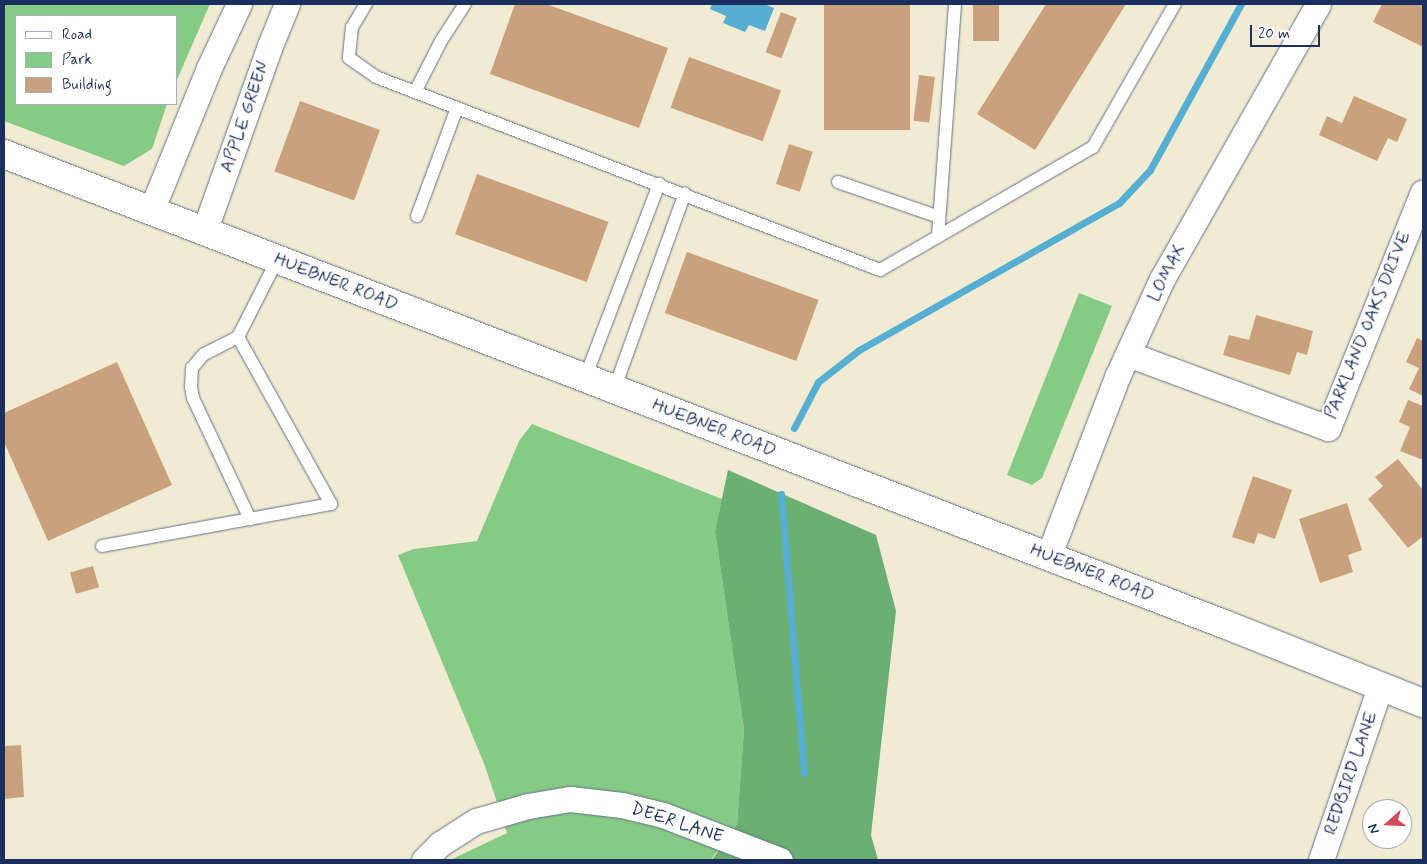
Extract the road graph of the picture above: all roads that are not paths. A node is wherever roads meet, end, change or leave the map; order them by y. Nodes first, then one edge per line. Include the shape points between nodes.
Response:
1 (239, 4) edge
2 (287, 4) edge
3 (366, 4) edge
4 (465, 4) edge
5 (955, 4) edge
6 (1175, 4) edge
7 (1318, 4) edge
8 (415, 92) junction
9 (457, 108) junction
10 (4, 154) edge
11 (838, 182) dead end
12 (659, 184) junction
13 (1423, 192) edge
14 (685, 193) junction
15 (152, 211) junction
16 (417, 216) dead end
17 (939, 217) junction
18 (204, 232) junction
19 (938, 236) junction
20 (277, 260) junction
21 (238, 337) junction
22 (1128, 354) junction
23 (585, 378) junction
24 (614, 390) junction
25 (250, 519) junction
26 (102, 546) dead end
27 (1048, 557) junction
28 (1380, 687) junction
29 (1423, 703) edge
30 (424, 860) edge
31 (780, 860) edge
32 (1321, 860) edge

1 - 15 street via 209,68
2 - 18 street, APPLE GREEN via 268,48
3 - 8 lane via 352,26 349,58 376,77
4 - 8 lane via 441,41
5 - 17 lane
6 - 19 lane via 1093,147
7 - 22 street, LOMAX via 1162,279
8 - 9 lane
9 - 12 lane
9 - 16 lane
10 - 15 main road, HUEBNER ROAD
11 - 17 lane
12 - 14 lane
12 - 23 lane
13 - 22 street, PARKLAND OAKS DRIVE via 1328,428
14 - 19 lane via 880,270
14 - 24 lane
15 - 18 main road, HUEBNER ROAD
17 - 19 lane
18 - 20 main road, HUEBNER ROAD
20 - 21 lane
20 - 23 main road, HUEBNER ROAD
21 - 25 lane via 203,355 192,368 191,387 193,398
21 - 25 lane via 331,504
22 - 27 street, LOMAX
23 - 24 main road, HUEBNER ROAD
24 - 27 main road, HUEBNER ROAD
25 - 26 lane
27 - 28 main road, HUEBNER ROAD
28 - 29 main road, HUEBNER ROAD
28 - 32 street, REDBIRD LANE
30 - 31 street, DEER LANE via 440,844 476,821 528,806 570,799 622,805 663,815

